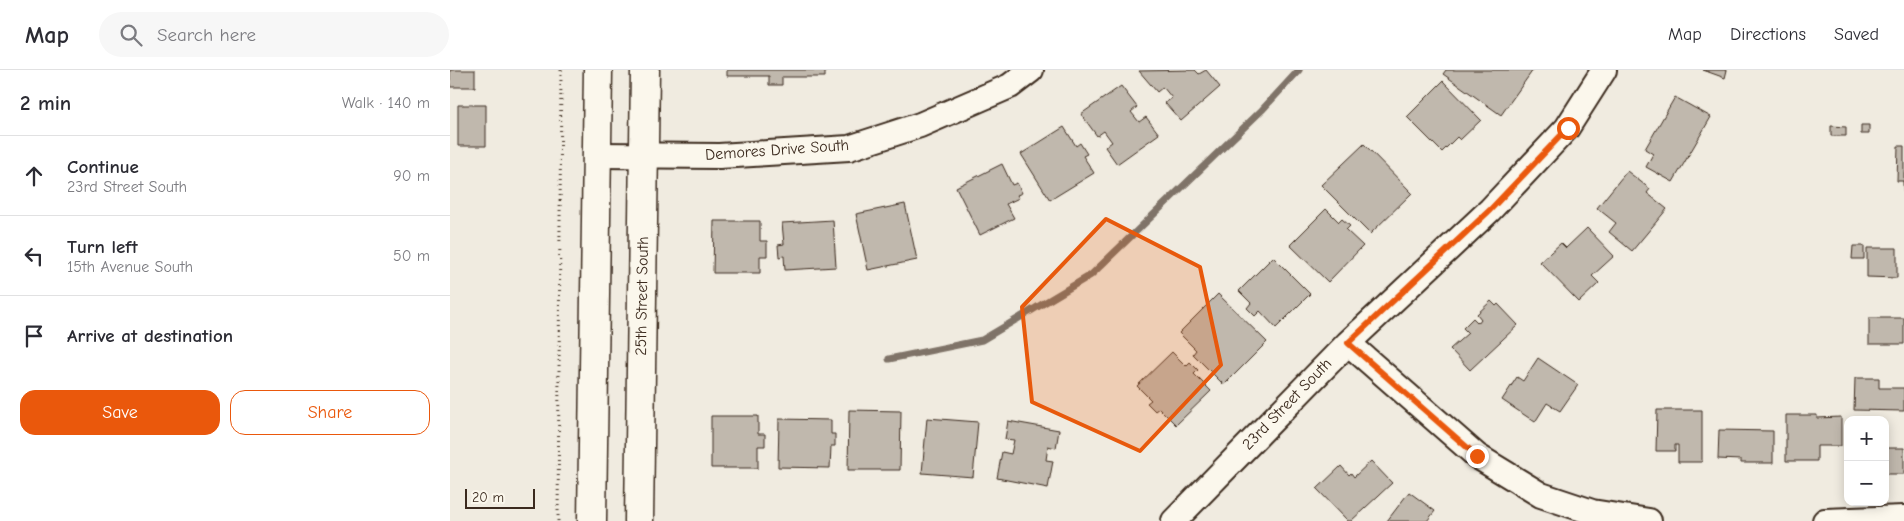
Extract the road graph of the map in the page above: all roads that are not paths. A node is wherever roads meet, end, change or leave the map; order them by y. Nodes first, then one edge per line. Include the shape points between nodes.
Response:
1 (598, 70) edge
2 (645, 70) edge
3 (1031, 70) edge
4 (1604, 70) edge
5 (597, 155) junction
6 (644, 155) junction
7 (1348, 343) junction
8 (1904, 518) edge
9 (592, 521) edge
10 (639, 521) edge
11 (1174, 521) edge
12 (1649, 521) edge
13 (1825, 521) edge

1 - 5 main road
2 - 6 main road, 25th Street South
3 - 6 street, Demores Drive South via 1010,86 920,125 849,148 719,156
4 - 7 street, 23rd Street South via 1568,128 1542,156 1490,210
5 - 6 street, Demores Drive South
5 - 9 main road
6 - 10 main road, 25th Street South
7 - 11 street, 23rd Street South
7 - 12 street via 1477,456 1541,495 1592,512
8 - 13 street

